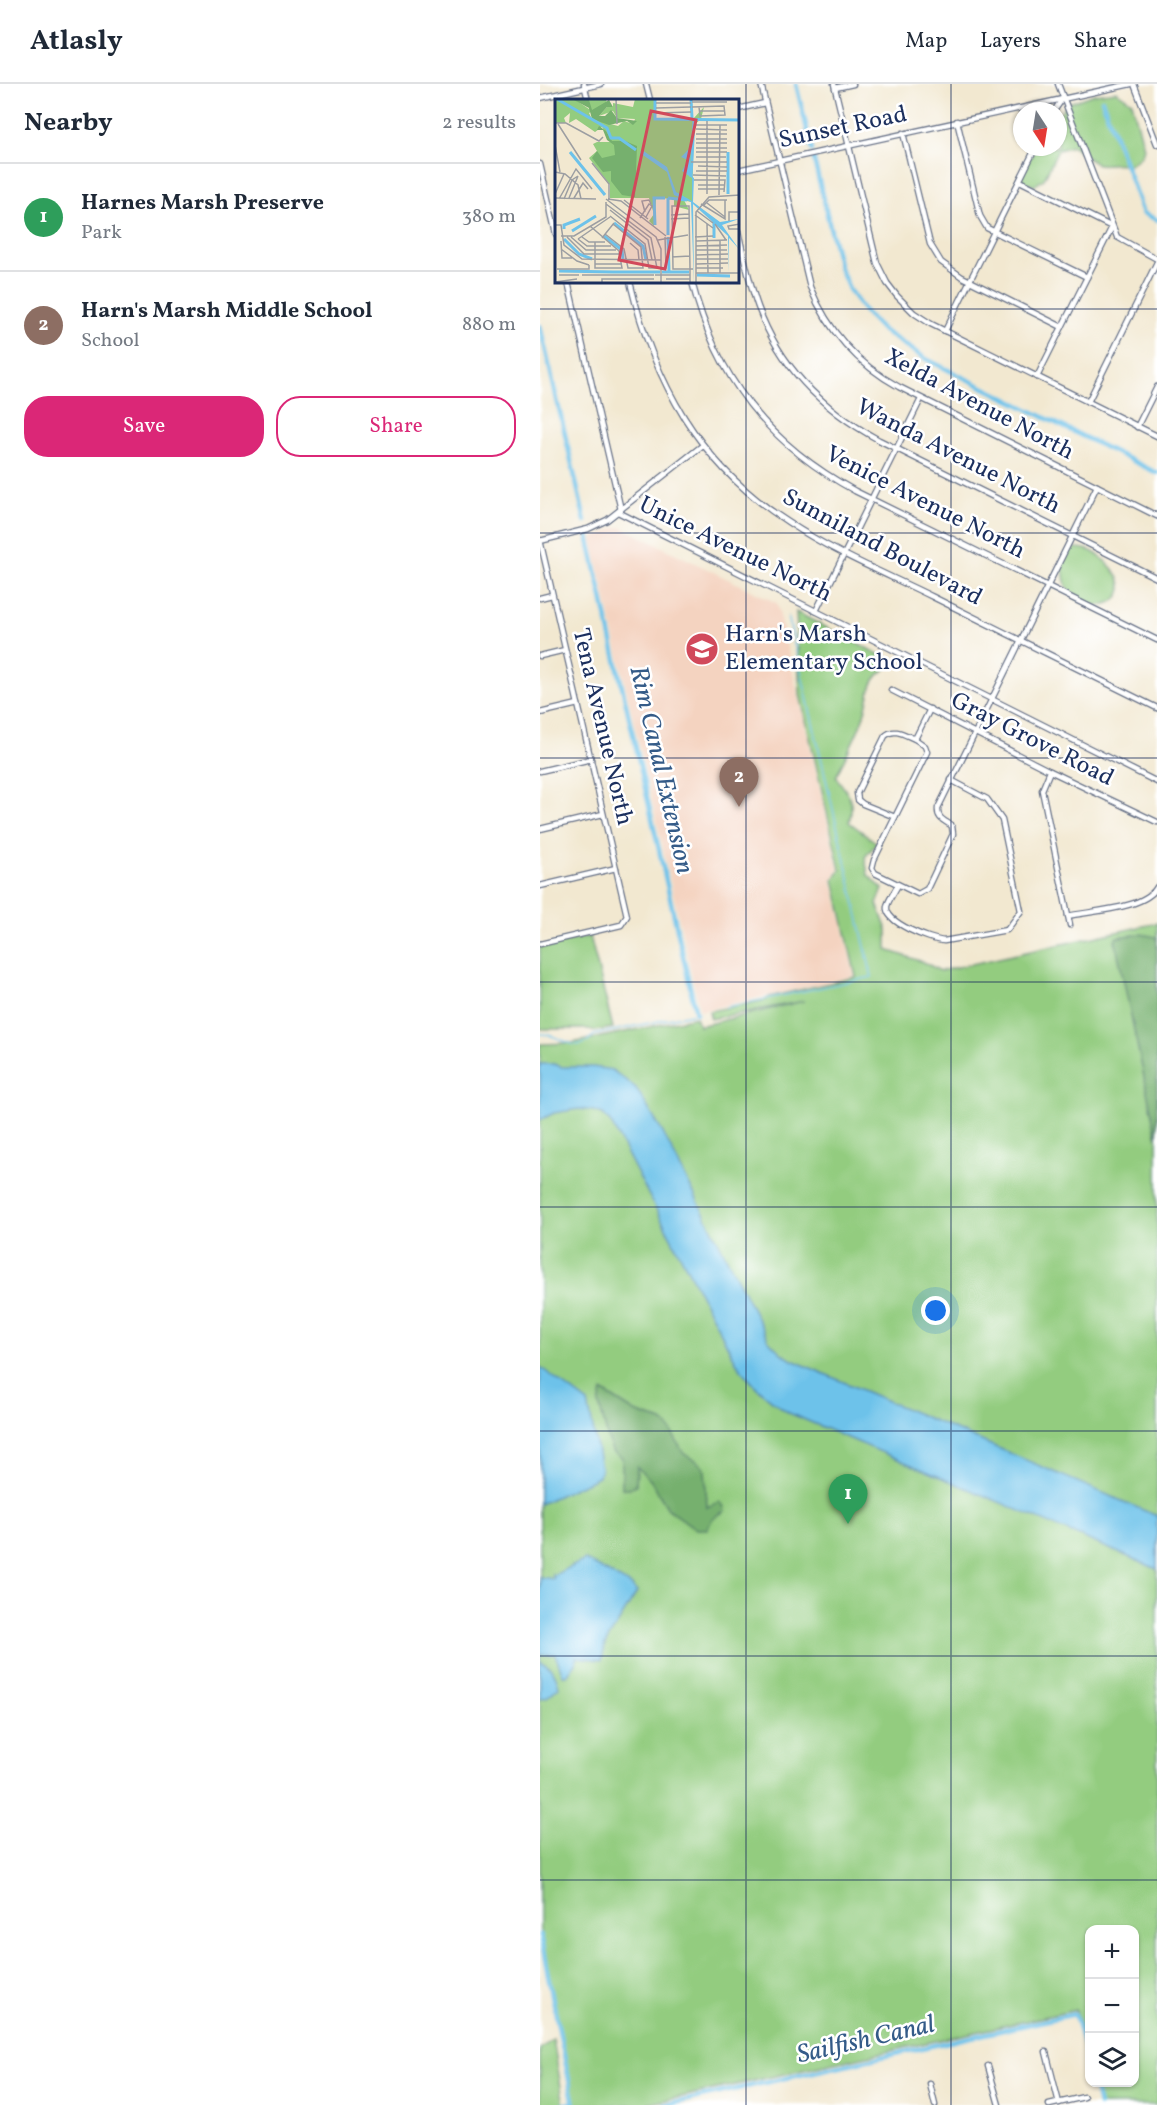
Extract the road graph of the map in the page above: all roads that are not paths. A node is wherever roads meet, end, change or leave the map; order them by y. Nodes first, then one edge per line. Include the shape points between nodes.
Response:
1 (601, 84) edge
2 (646, 84) edge
3 (761, 84) edge
4 (853, 84) edge
5 (1058, 84) edge
6 (1133, 84) edge
7 (584, 86) edge
8 (835, 86) edge
9 (540, 98) edge
10 (1063, 98) junction
11 (650, 99) edge
12 (1060, 102) edge
13 (765, 103) junction
14 (740, 109) edge
15 (957, 121) junction
16 (903, 133) junction
17 (1157, 144) edge
18 (848, 145) junction
19 (1032, 156) edge
20 (779, 160) junction
21 (540, 164) edge
22 (740, 170) edge
23 (1020, 181) junction
24 (1112, 227) junction
25 (555, 230) edge
26 (995, 231) junction
27 (740, 240) edge
28 (1157, 261) edge
29 (1087, 277) junction
30 (970, 280) junction
31 (568, 284) edge
32 (631, 284) edge
33 (693, 284) edge
34 (1062, 327) junction
35 (945, 331) junction
36 (1037, 377) junction
37 (1157, 387) edge
38 (921, 399) junction
39 (1088, 402) junction
40 (1137, 427) junction
41 (1157, 436) edge
42 (703, 445) junction
43 (897, 449) junction
44 (1097, 486) junction
45 (872, 499) junction
46 (620, 511) junction
47 (1157, 516) edge
48 (1073, 536) junction
49 (540, 541) edge
50 (845, 554) junction
51 (1157, 578) edge
52 (1047, 586) junction
53 (552, 595) junction
54 (540, 598) edge
55 (816, 611) junction
56 (1020, 640) junction
57 (1157, 640) edge
58 (565, 650) junction
59 (540, 656) edge
60 (891, 690) dead end
61 (991, 699) junction
62 (578, 704) junction
63 (1157, 708) edge
64 (930, 709) junction
65 (540, 713) edge
66 (974, 732) junction
67 (915, 739) junction
68 (591, 759) junction
69 (540, 771) edge
70 (1050, 771) junction
71 (951, 780) junction
72 (1157, 782) edge
73 (603, 814) junction
74 (894, 818) junction
75 (1157, 822) edge
76 (540, 829) edge
77 (616, 868) junction
78 (898, 885) junction
79 (540, 886) edge
80 (1157, 887) edge
81 (1068, 916) junction
82 (1070, 925) dead end
83 (540, 944) edge
84 (1046, 2052) dead end
85 (988, 2066) dead end
86 (930, 2084) dead end
87 (1084, 2097) dead end
88 (1059, 2103) junction
89 (935, 2105) edge
90 (999, 2105) edge
91 (1049, 2105) edge

1 - 7 street
2 - 11 street
3 - 13 street, Xelda Avenue North
4 - 8 street
5 - 10 street
6 - 10 street, Sunset Road
6 - 17 street
7 - 9 street
8 - 18 street
10 - 12 street
10 - 15 street, Sunset Road
10 - 24 street
13 - 14 street
13 - 20 street, Xelda Avenue North
15 - 16 street, Sunset Road
15 - 26 street via 980,216 987,228
16 - 18 street, Sunset Road
16 - 30 street via 932,249 945,266
18 - 20 street, Sunset Road
18 - 35 street via 881,273 907,308
19 - 23 street
20 - 22 street, Sunset Road
20 - 38 street, Xelda Avenue North via 805,271 824,316 861,362
21 - 25 street
23 - 24 street
23 - 26 street
24 - 28 street via 1120,240
24 - 29 street
26 - 29 street
26 - 30 street
27 - 43 street, Wanda Avenue North via 761,315 792,369 838,415
28 - 39 street
29 - 34 street
30 - 34 street
30 - 35 street
31 - 46 street, Unice Avenue North
32 - 42 street, Sunniland Boulevard via 655,363 672,398
33 - 45 street, Venice Avenue North via 717,355 754,411 800,456
34 - 36 street
35 - 36 street
36 - 39 street
37 - 40 street
38 - 43 street
38 - 44 street, Xelda Avenue North
39 - 40 street
40 - 41 street
42 - 46 street
42 - 50 street, Sunniland Boulevard via 734,480 767,508
43 - 45 street
43 - 48 street, Wanda Avenue North
44 - 47 street, Xelda Avenue North
44 - 48 street
45 - 50 street
45 - 52 street, Venice Avenue North
46 - 49 street via 597,526
46 - 55 street, Unice Avenue North
48 - 51 street, Wanda Avenue North
48 - 52 street
49 - 53 street, Tena Avenue North
50 - 55 street
50 - 56 street, Sunniland Boulevard
52 - 56 street
52 - 57 street, Venice Avenue North
53 - 54 street
53 - 58 street, Tena Avenue North
55 - 61 street, Unice Avenue North
56 - 61 street
56 - 63 street, Sunniland Boulevard
58 - 59 street
58 - 62 street, Tena Avenue North
60 - 64 street, Gray Grove Road
61 - 66 street
61 - 72 street, Unice Avenue North
62 - 65 street
62 - 68 street, Tena Avenue North
64 - 66 street, Gray Grove Road
64 - 67 street
66 - 70 street, Gray Grove Road
66 - 71 street
67 - 74 street via 927,752
67 - 74 street via 889,732 857,793 863,804
68 - 69 street
68 - 73 street, Tena Avenue North
70 - 75 street, Gray Grove Road
70 - 81 street via 1042,790
71 - 78 street via 937,814 952,826 953,834 927,888 918,894
71 - 78 street via 987,799 1002,820 1021,911 1007,930 935,940 888,915 887,907
73 - 76 street
73 - 77 street, Tena Avenue North
74 - 78 street via 872,868
77 - 79 street
77 - 83 street, Tena Avenue North via 627,912 625,922
80 - 81 street via 1141,902
81 - 82 street
84 - 88 street
85 - 90 street
86 - 89 street
87 - 88 street
88 - 91 street

